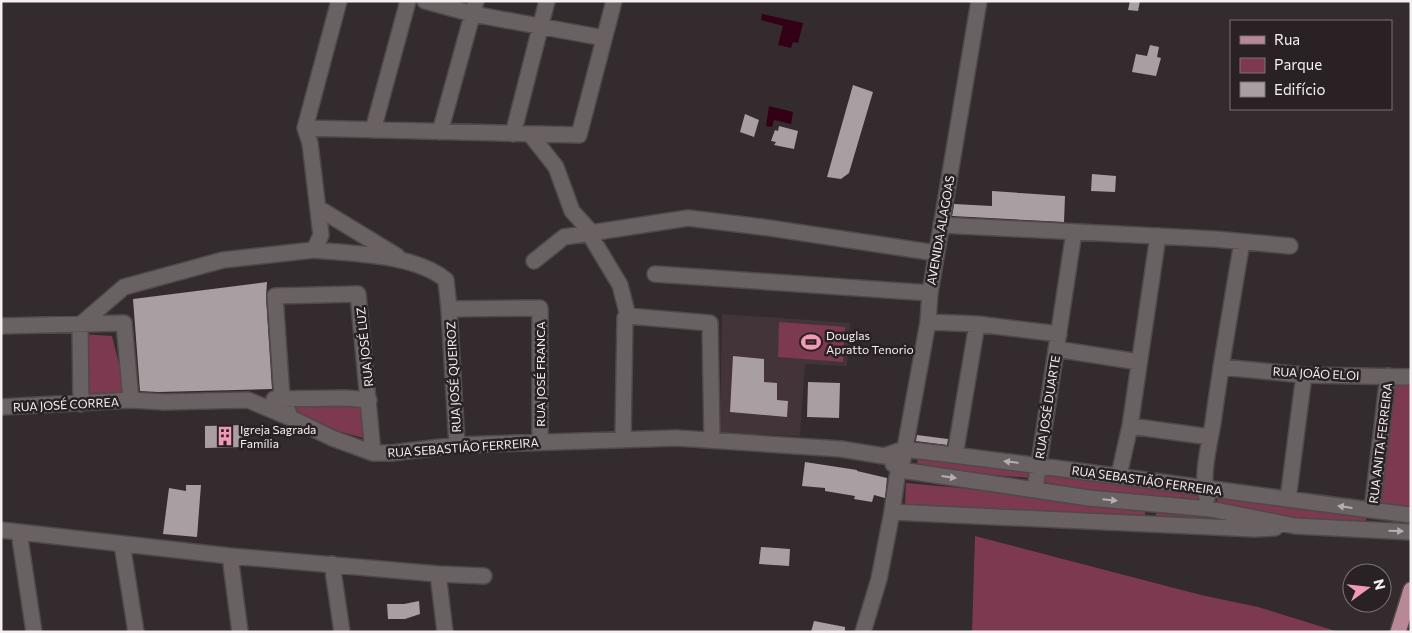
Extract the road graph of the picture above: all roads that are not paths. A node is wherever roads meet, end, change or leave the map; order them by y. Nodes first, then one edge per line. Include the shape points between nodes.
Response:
1 (339, 1) edge
2 (408, 1) edge
3 (425, 1) edge
4 (547, 1) edge
5 (614, 1) edge
6 (979, 1) edge
7 (474, 8) edge
8 (541, 28) junction
9 (604, 38) junction
10 (305, 128) junction
11 (373, 130) junction
12 (440, 132) junction
13 (513, 134) junction
14 (530, 134) junction
15 (318, 208) junction
16 (941, 225) junction
17 (1074, 232) junction
18 (592, 233) junction
19 (1158, 236) junction
20 (1242, 242) junction
21 (1290, 246) dead end
22 (314, 250) junction
23 (936, 253) junction
24 (403, 260) junction
25 (534, 261) dead end
26 (655, 274) dead end
27 (930, 293) junction
28 (449, 308) junction
29 (627, 316) junction
30 (928, 322) junction
31 (977, 324) junction
32 (80, 325) junction
33 (1, 326) edge
34 (1058, 341) junction
35 (1139, 362) junction
36 (1221, 367) junction
37 (1304, 374) junction
38 (1388, 376) junction
39 (1411, 377) edge
40 (282, 398) junction
41 (131, 400) junction
42 (248, 400) junction
43 (369, 400) junction
44 (81, 404) junction
45 (1, 407) edge
46 (291, 418) junction
47 (1130, 426) junction
48 (1210, 437) junction
49 (623, 439) junction
50 (712, 440) junction
51 (540, 441) junction
52 (457, 445) junction
53 (373, 453) junction
54 (955, 455) junction
55 (901, 464) junction
56 (1038, 465) junction
57 (1120, 475) junction
58 (1035, 489) junction
59 (1204, 489) junction
60 (1288, 499) junction
61 (1150, 504) junction
62 (1210, 510) junction
63 (1372, 510) junction
64 (892, 512) junction
65 (1411, 516) edge
66 (1149, 525) junction
67 (1295, 526) junction
68 (1, 530) edge
69 (19, 532) junction
70 (1411, 532) edge
71 (122, 544) junction
72 (230, 556) junction
73 (332, 564) junction
74 (438, 574) junction
75 (484, 576) dead end
76 (1411, 590) edge
77 (34, 632) edge
78 (136, 632) edge
79 (240, 632) edge
80 (342, 632) edge
81 (445, 632) edge
82 (862, 632) edge
83 (1398, 632) edge

1 - 10 street
2 - 11 street
3 - 7 street
4 - 8 street
5 - 9 street
6 - 16 street, AVENIDA ALAGOAS
7 - 8 street
7 - 12 street
8 - 9 street
8 - 13 street
9 - 14 street via 579,135
10 - 11 street
10 - 15 street via 310,143
11 - 12 street
12 - 13 street
13 - 14 street
14 - 18 street via 556,167 572,211
15 - 22 street via 321,234
15 - 24 street
16 - 17 street
16 - 23 street, AVENIDA ALAGOAS
17 - 19 street
17 - 34 street, RUA JOSÉ DUARTE
18 - 23 street via 688,218
18 - 25 street via 564,238
18 - 29 street via 620,285
19 - 20 street
19 - 35 street
20 - 21 street
20 - 36 street
22 - 24 street
22 - 32 street via 222,260 124,287
23 - 27 street, AVENIDA ALAGOAS
24 - 28 street, RUA JOSÉ QUEIROZ via 437,272 446,280
26 - 27 street
27 - 30 street, AVENIDA ALAGOAS
28 - 51 street, RUA JOSÉ FRANCA via 540,308
28 - 52 street, RUA JOSÉ QUEIROZ
29 - 49 street
29 - 50 street via 710,323
30 - 31 street
30 - 55 street, AVENIDA ALAGOAS
31 - 34 street
31 - 54 street
32 - 33 street
32 - 41 street via 124,323
32 - 44 street
34 - 35 street
34 - 56 street, RUA JOSÉ DUARTE
35 - 47 street
36 - 37 street, RUA JOÃO ELOI
36 - 48 street
37 - 38 street, RUA JOÃO ELOI
37 - 60 street
38 - 39 street, RUA JOÃO ELOI
38 - 63 street, RUA ANITA FERREIRA
40 - 42 street
40 - 43 street
40 - 43 street, RUA JOSÉ LUZ via 275,296 358,294
40 - 46 street
41 - 42 street, RUA SEBASTIÃO FERREIRA
41 - 44 street, RUA JOSÉ CORREA
42 - 46 street, RUA SEBASTIÃO FERREIRA
43 - 53 street, RUA JOSÉ LUZ
44 - 45 street, RUA JOSÉ CORREA
46 - 53 street, RUA SEBASTIÃO FERREIRA
47 - 48 street
47 - 57 street
48 - 59 street
49 - 50 street, RUA SEBASTIÃO FERREIRA
49 - 51 street, RUA SEBASTIÃO FERREIRA
50 - 55 street, RUA SEBASTIÃO FERREIRA via 841,450 884,456
51 - 52 street, RUA SEBASTIÃO FERREIRA
52 - 53 street, RUA SEBASTIÃO FERREIRA
54 - 55 street, RUA SEBASTIÃO FERREIRA
56 -> 54 street, RUA SEBASTIÃO FERREIRA
55 -> 58 street, RUA SEBASTIÃO FERREIRA
55 - 64 street, AVENIDA ALAGOAS
56 - 57 street, RUA SEBASTIÃO FERREIRA
56 - 58 street, RUA JOSÉ DUARTE
57 - 59 street, RUA SEBASTIÃO FERREIRA
58 -> 61 street, RUA SEBASTIÃO FERREIRA
59 - 60 street, RUA SEBASTIÃO FERREIRA
59 - 62 street
63 -> 60 street, RUA SEBASTIÃO FERREIRA
61 - 62 street, RUA SEBASTIÃO FERREIRA
61 - 66 street
62 - 67 street, RUA SEBASTIÃO FERREIRA
63 - 65 street, RUA SEBASTIÃO FERREIRA
64 - 66 street, RUA SEBASTIÃO FERREIRA
64 - 82 street, AVENIDA ALAGOAS via 879,579
66 - 67 street, RUA SEBASTIÃO FERREIRA via 1255,529
67 -> 70 street, RUA SEBASTIÃO FERREIRA
68 - 69 street
69 - 71 street
69 - 77 street
71 - 72 street
71 - 78 street
72 - 73 street
72 - 79 street
73 - 74 street
73 - 80 street
74 - 75 street
74 - 81 street
76 - 83 main road

